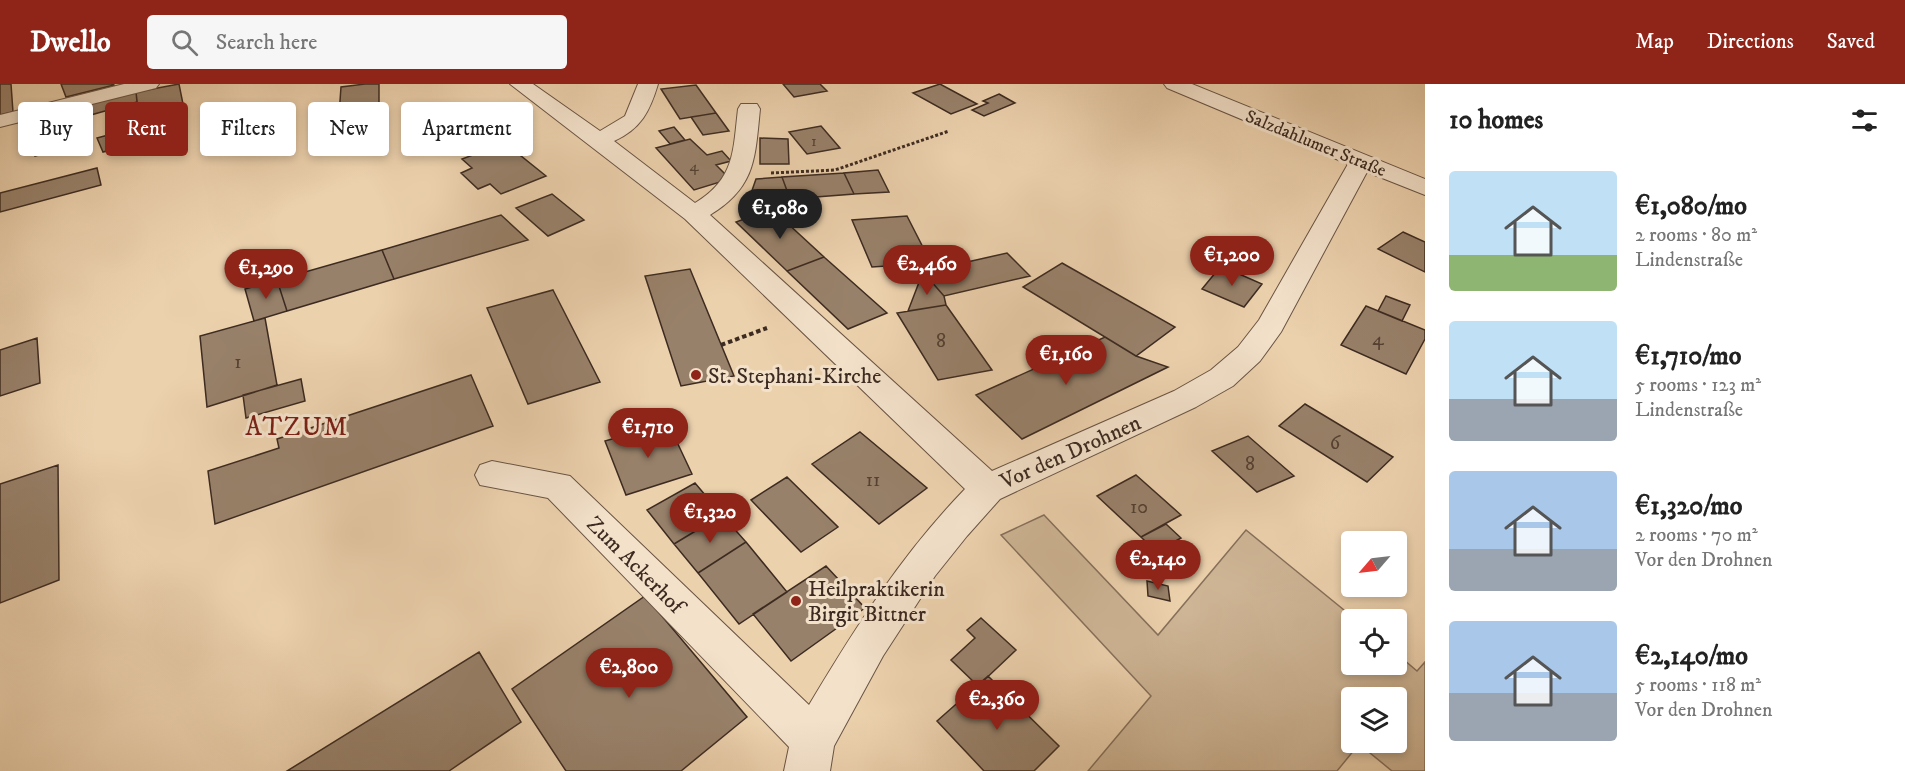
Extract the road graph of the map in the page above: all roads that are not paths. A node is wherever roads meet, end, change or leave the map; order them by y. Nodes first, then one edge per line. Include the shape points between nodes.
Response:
1 (149, 84) edge
2 (520, 84) edge
3 (648, 84) edge
4 (1174, 84) edge
5 (749, 109) dead end
6 (0, 121) edge
7 (598, 140) junction
8 (1365, 163) junction
9 (1425, 188) edge
10 (694, 214) junction
11 (492, 475) dead end
12 (988, 489) junction
13 (810, 756) edge

1 - 6 street
2 - 7 street
3 - 7 street via 636,120
4 - 8 street, Salzdahlumer Straße
5 - 10 street via 741,174 716,202
7 - 10 street
8 - 9 street, Salzdahlumer Straße
8 - 12 street, Vor den Drohnen via 1353,171 1271,324 1249,354 1222,378 1185,399
10 - 12 street
11 - 13 street, Zum Ackerhof via 558,486
12 - 13 street, Vor den Drohnen via 922,564 869,642

